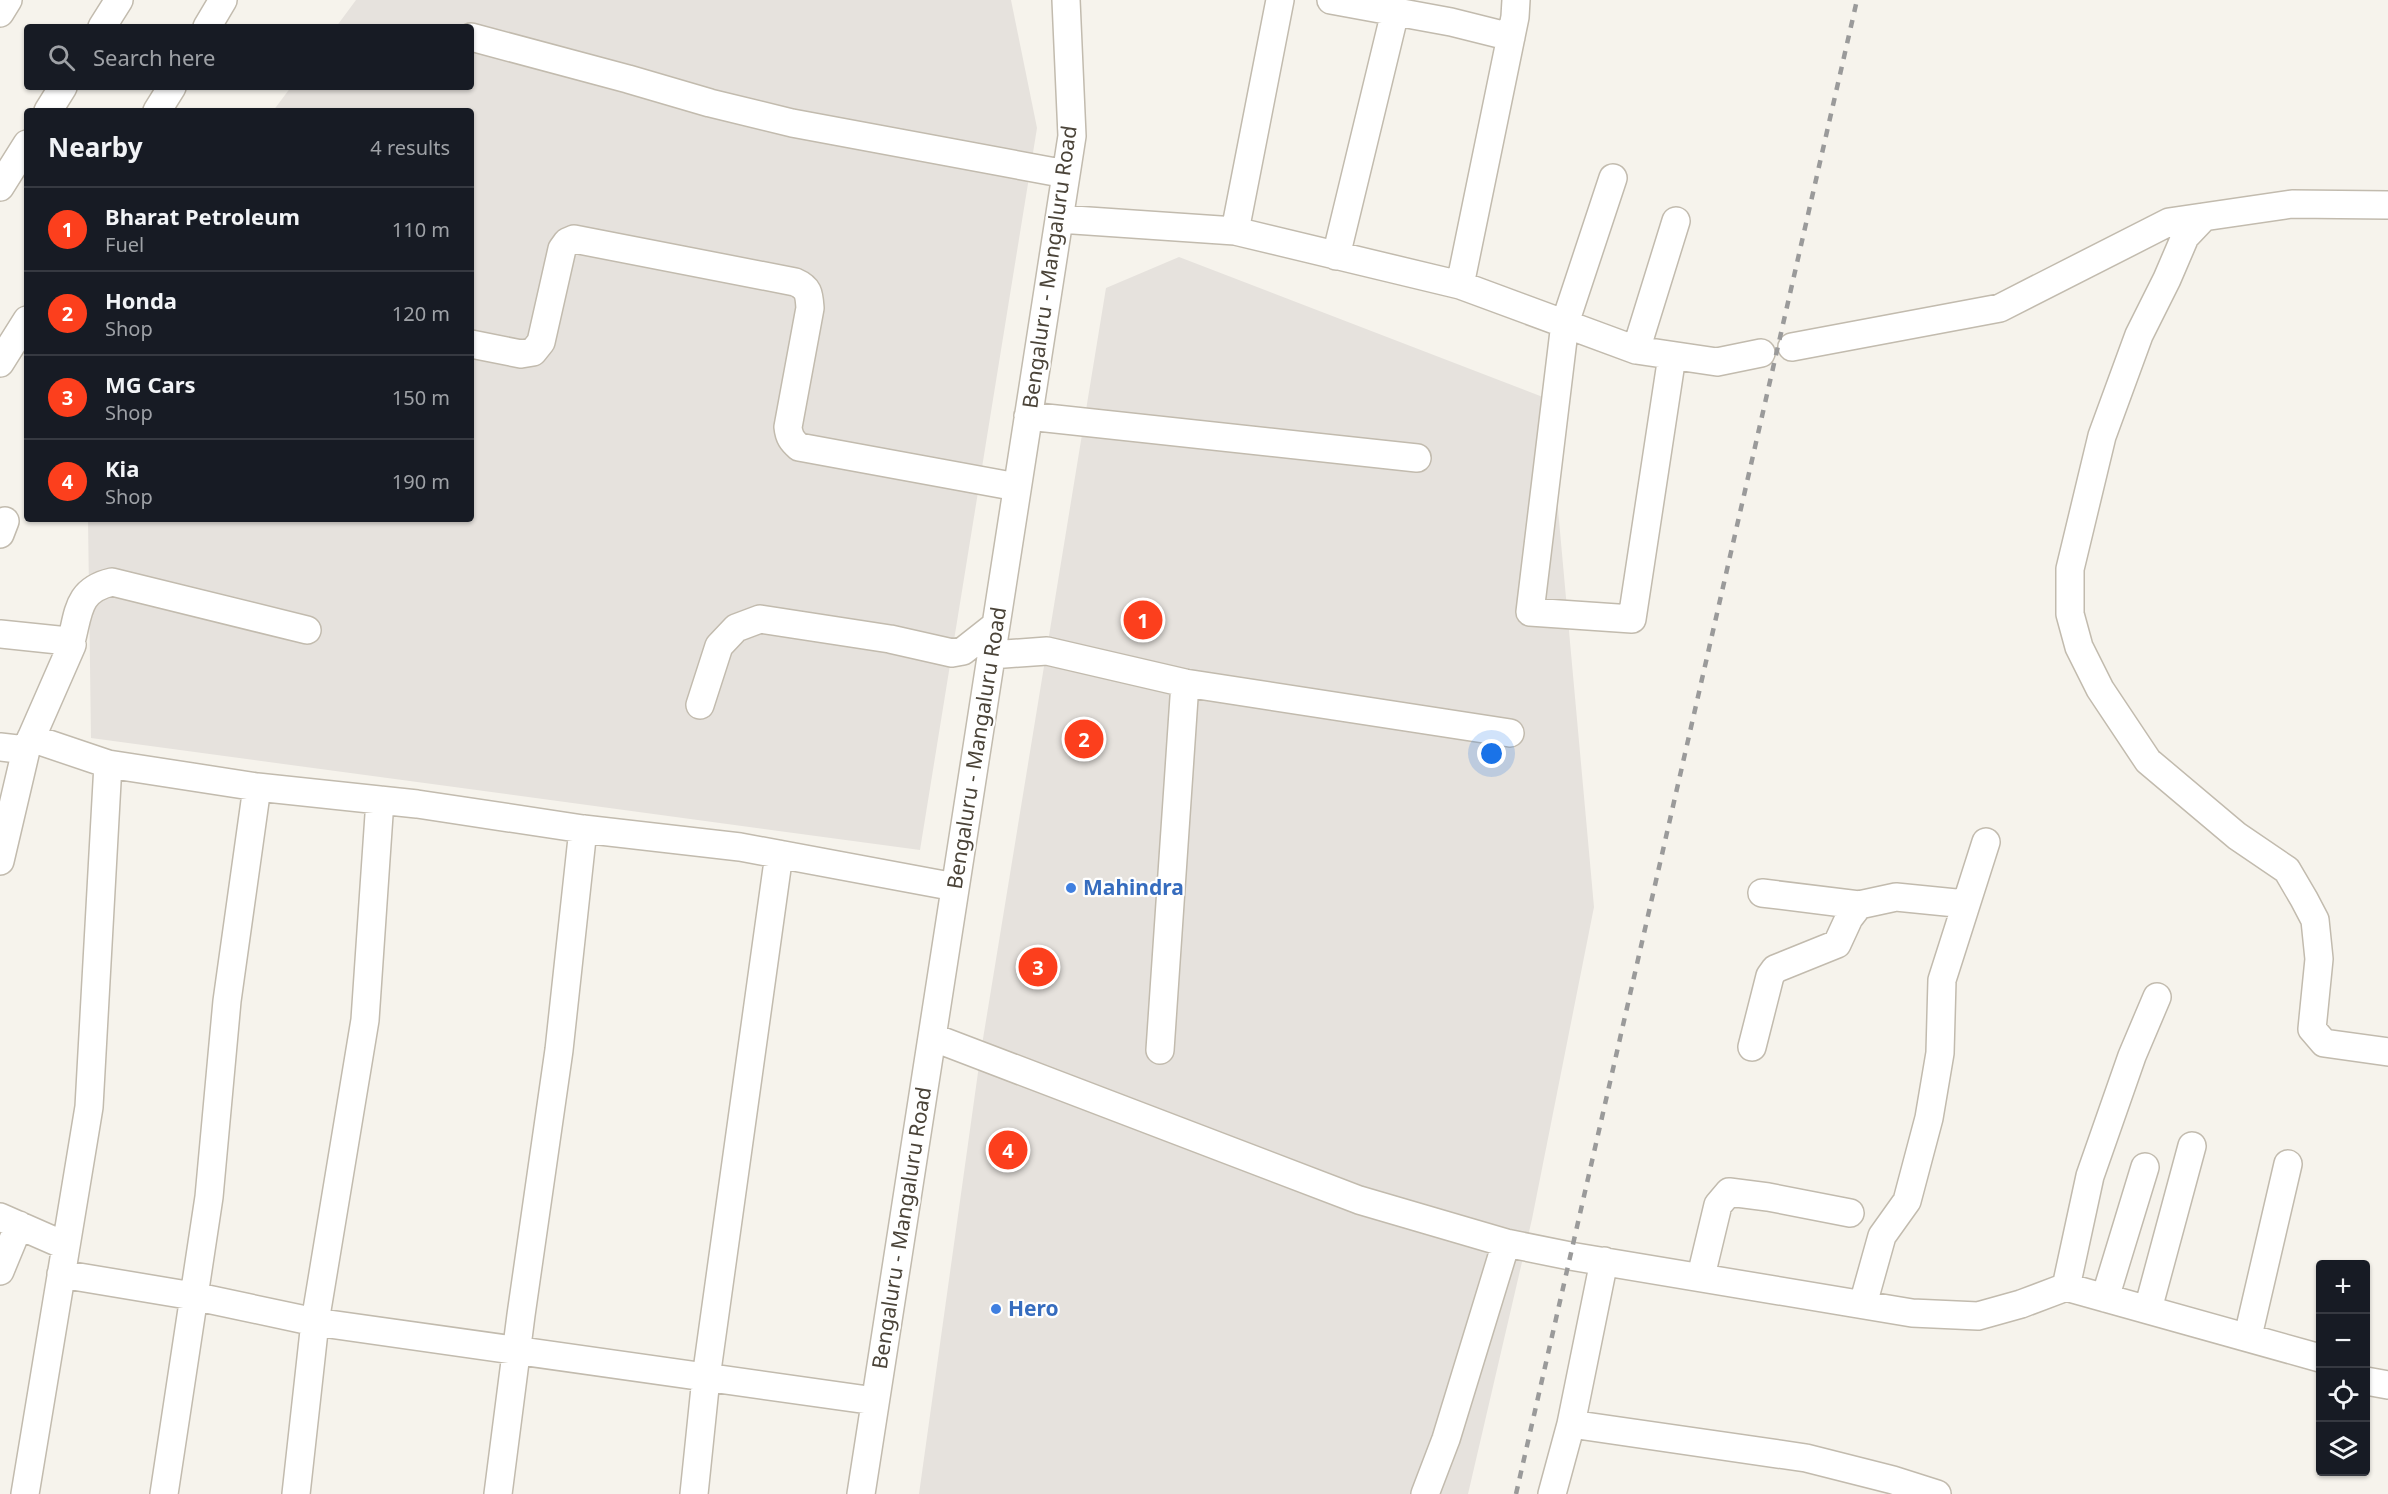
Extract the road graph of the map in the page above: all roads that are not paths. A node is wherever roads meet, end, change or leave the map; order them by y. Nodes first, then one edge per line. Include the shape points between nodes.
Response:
1 (8, 0) edge
2 (224, 0) edge
3 (1066, 0) edge
4 (1280, 0) edge
5 (1331, 0) edge
6 (1516, 0) edge
7 (1395, 12) junction
8 (0, 13) edge
9 (209, 24) edge
10 (1511, 37) junction
11 (474, 38) edge
12 (61, 90) edge
13 (170, 90) edge
14 (50, 108) edge
15 (159, 108) edge
16 (24, 149) edge
17 (1066, 174) junction
18 (1613, 178) dead end
19 (0, 186) edge
20 (2388, 205) edge
21 (2204, 217) junction
22 (1059, 219) junction
23 (1676, 221) dead end
24 (1234, 231) junction
25 (1336, 256) junction
26 (1460, 285) junction
27 (1565, 323) junction
28 (24, 325) edge
29 (474, 345) edge
30 (1792, 347) dead end
31 (1636, 351) junction
32 (1761, 353) dead end
33 (1671, 356) junction
34 (0, 363) edge
35 (1028, 416) junction
36 (1417, 458) dead end
37 (1017, 487) junction
38 (996, 625) junction
39 (307, 630) dead end
40 (0, 634) edge
41 (71, 642) junction
42 (991, 655) junction
43 (1185, 683) junction
44 (700, 705) dead end
45 (1510, 733) dead end
46 (28, 744) junction
47 (0, 747) edge
48 (108, 764) junction
49 (257, 787) junction
50 (380, 800) junction
51 (583, 829) junction
52 (1986, 842) dead end
53 (779, 854) junction
54 (0, 861) edge
55 (955, 887) junction
56 (1761, 893) dead end
57 (1859, 904) junction
58 (1966, 904) junction
59 (2157, 997) dead end
60 (932, 1037) junction
61 (1752, 1047) dead end
62 (1160, 1050) dead end
63 (2388, 1052) edge
64 (2192, 1146) dead end
65 (2288, 1164) dead end
66 (2145, 1167) dead end
67 (1850, 1213) dead end
68 (9, 1221) edge
69 (1506, 1243) junction
70 (66, 1246) junction
71 (1604, 1261) junction
72 (0, 1271) edge
73 (61, 1274) junction
74 (1701, 1276) junction
75 (2066, 1287) junction
76 (194, 1296) junction
77 (2105, 1298) junction
78 (1863, 1304) junction
79 (2148, 1309) junction
80 (315, 1322) junction
81 (2248, 1336) junction
82 (516, 1352) junction
83 (2316, 1357) edge
84 (706, 1378) junction
85 (2370, 1382) edge
86 (2388, 1385) edge
87 (875, 1401) junction
88 (1571, 1424) junction
89 (25, 1494) edge
90 (164, 1494) edge
91 (296, 1494) edge
92 (498, 1494) edge
93 (694, 1494) edge
94 (861, 1494) edge
95 (1425, 1494) edge
96 (1552, 1494) edge
97 (1937, 1494) edge

1 - 8 street
2 - 9 street
3 - 17 street, Bengaluru - Mangaluru Road via 1072,136
4 - 24 street
5 - 7 street
6 - 10 street
7 - 10 street
7 - 25 street
10 - 26 street
11 - 17 street via 792,123
12 - 14 street
13 - 15 street
16 - 19 street
17 - 22 street, Bengaluru - Mangaluru Road
18 - 27 street
20 - 21 street via 2292,204
21 - 30 street via 2169,222 2000,308
21 - 63 street via 2184,237 2139,335 2102,436 2070,569 2070,614 2079,647 2100,689 2148,761 2236,837 2287,870 2304,899 2315,920 2318,938 2312,1029 2324,1043
22 - 24 street
22 - 35 street, Bengaluru - Mangaluru Road
23 - 31 street
24 - 25 street
25 - 26 street
26 - 27 street
27 - 31 street
27 - 33 street via 1530,612 1632,619
28 - 34 street
29 - 37 street via 521,354 533,352 541,342 562,249 574,239 795,282 809,293 810,308 788,427 792,441 799,447
31 - 33 street
32 - 33 street via 1717,362
35 - 36 street
35 - 37 street, Bengaluru - Mangaluru Road
37 - 38 street, Bengaluru - Mangaluru Road
38 - 42 street, Bengaluru - Mangaluru Road
38 - 44 street via 963,651 952,653 760,619 736,628 719,646
39 - 41 street via 112,582 98,585 88,593
40 - 41 street
41 - 46 street
42 - 43 street via 1047,651
42 - 55 street, Bengaluru - Mangaluru Road
43 - 45 street
43 - 62 street
46 - 47 street
46 - 48 street
46 - 54 street
48 - 49 street
48 - 70 street via 89,1107
49 - 50 street
49 - 76 street via 227,1001 209,1197
50 - 51 street
50 - 80 street via 364,1020
51 - 53 street
51 - 82 street via 559,1050
52 - 58 street
53 - 55 street
53 - 84 street
55 - 60 street, Bengaluru - Mangaluru Road
56 - 57 street
57 - 58 street via 1896,897
57 - 61 street via 1837,944 1775,969
58 - 78 street via 1942,980 1940,1053 1929,1118 1907,1201 1882,1236
59 - 75 street via 2090,1176
60 - 69 street via 1359,1200
60 - 87 street, Bengaluru - Mangaluru Road
64 - 79 street
65 - 81 street
66 - 77 street
67 - 74 street via 1729,1192 1718,1206
68 - 70 street
68 - 72 street
69 - 71 street
69 - 95 street via 1446,1439
70 - 73 street
71 - 74 street
71 - 88 street
73 - 76 street
73 - 89 street
74 - 78 street
75 - 77 street
75 - 78 street via 1978,1316
76 - 80 street
76 - 90 street
77 - 79 street
79 - 81 street
80 - 82 street
80 - 91 street
81 - 83 street
82 - 84 street
82 - 92 street
84 - 87 street
84 - 93 street
85 - 86 street
87 - 94 street, Bengaluru - Mangaluru Road
88 - 96 street
88 - 97 street via 1806,1458

